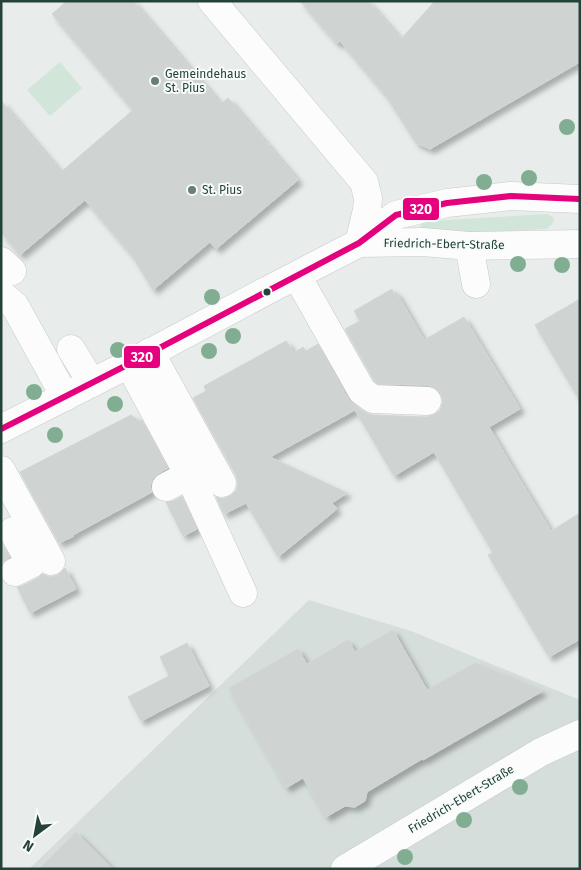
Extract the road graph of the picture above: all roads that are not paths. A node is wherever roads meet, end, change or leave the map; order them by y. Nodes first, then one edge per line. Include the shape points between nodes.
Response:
1 (212, 1) edge
2 (580, 197) edge
3 (360, 243) junction
4 (579, 244) edge
5 (469, 246) junction
6 (5, 275) edge
7 (297, 276) junction
8 (476, 284) dead end
9 (71, 349) dead end
10 (139, 358) junction
11 (92, 383) junction
12 (65, 397) junction
13 (427, 401) dead end
14 (1, 429) edge
15 (1, 470) edge
16 (222, 483) dead end
17 (1, 510) edge
18 (51, 561) dead end
19 (15, 572) dead end
20 (243, 593) dead end
21 (580, 734) edge
22 (345, 869) edge

1 - 3 street via 364,182 368,198
2 - 3 street, Friedrich-Ebert-Straße via 511,196 447,203 396,215
2 - 4 street, Friedrich-Ebert-Straße
3 - 5 street, Friedrich-Ebert-Straße via 423,242
3 - 7 street
4 - 5 street, Friedrich-Ebert-Straße
5 - 8 street
6 - 12 street via 15,306
7 - 10 street
7 - 13 street via 362,391 373,399
9 - 11 street
10 - 11 street
10 - 16 street
10 - 20 street via 177,481
11 - 12 street
12 - 14 street
15 - 18 street
17 - 19 street via 31,564
21 - 22 street, Friedrich-Ebert-Straße via 540,752

